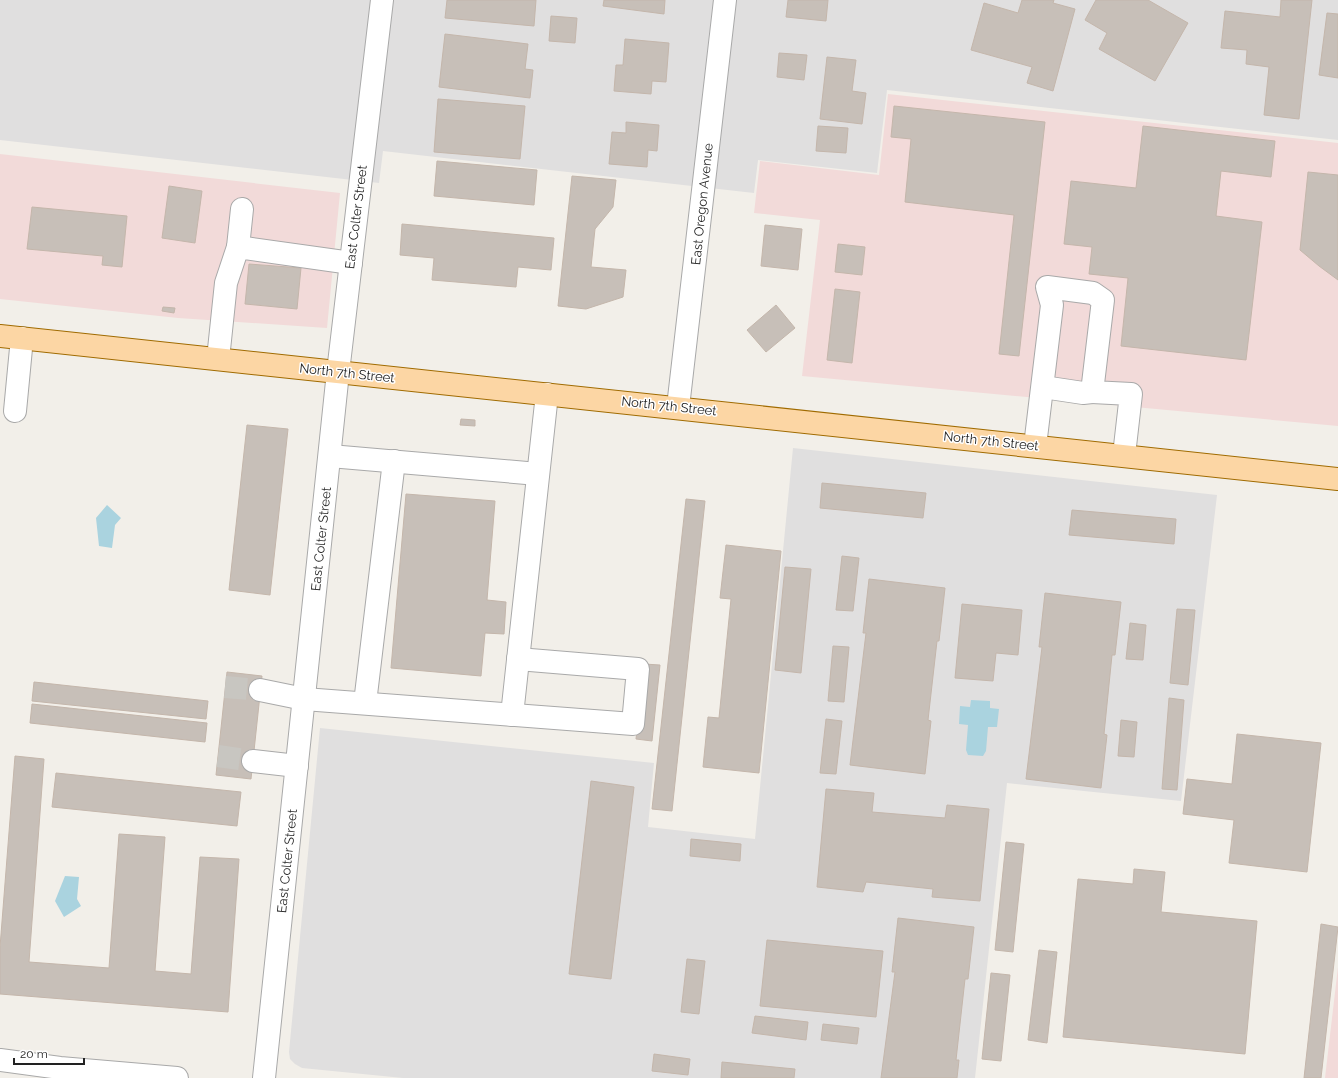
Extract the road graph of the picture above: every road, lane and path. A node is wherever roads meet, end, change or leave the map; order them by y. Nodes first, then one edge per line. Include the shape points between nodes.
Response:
1 (382, 0) edge
2 (725, 0) edge
3 (242, 209) dead end
4 (238, 247) junction
5 (351, 262) junction
6 (0, 336) edge
7 (22, 338) junction
8 (218, 359) junction
9 (338, 372) junction
10 (1043, 387) junction
11 (1092, 392) junction
12 (547, 394) junction
13 (678, 407) junction
14 (15, 411) dead end
15 (1035, 446) junction
16 (330, 456) junction
17 (1124, 456) junction
18 (394, 461) junction
19 (538, 474) junction
20 (1338, 479) edge
21 (518, 659) junction
22 (260, 690) tunnel mouth
23 (304, 698) junction
24 (365, 703) junction
25 (512, 715) junction
26 (253, 761) tunnel mouth
27 (297, 766) junction
28 (0, 1060) edge
29 (59, 1073) edge
30 (177, 1078) edge
31 (264, 1078) edge

1 - 5 street, East Colter Street
2 - 13 street, East Oregon Avenue
3 - 4 street
4 - 5 street
4 - 8 street via 226,284
5 - 9 street, East Colter Street
6 - 7 main road, North 7th Street
7 - 8 main road, North 7th Street
7 - 14 street
8 - 9 main road, North 7th Street
9 - 12 main road, North 7th Street
9 - 16 street, East Colter Street
10 - 11 street
10 - 11 street via 1052,305 1047,287 1093,293 1103,300
10 - 15 street
11 - 17 street via 1131,394
12 - 13 main road, North 7th Street
12 - 19 street
13 - 15 main road, North 7th Street
15 - 17 main road, North 7th Street
16 - 18 street
16 - 23 street, East Colter Street
17 - 20 main road, North 7th Street
18 - 19 street
18 - 24 street
19 - 21 street
21 - 25 street
21 - 25 street via 638,670 633,724
22 - 23 street
23 - 24 street
23 - 27 street, East Colter Street
24 - 25 street
26 - 27 street
27 - 31 street, East Colter Street
28 - 29 street
29 - 30 street

